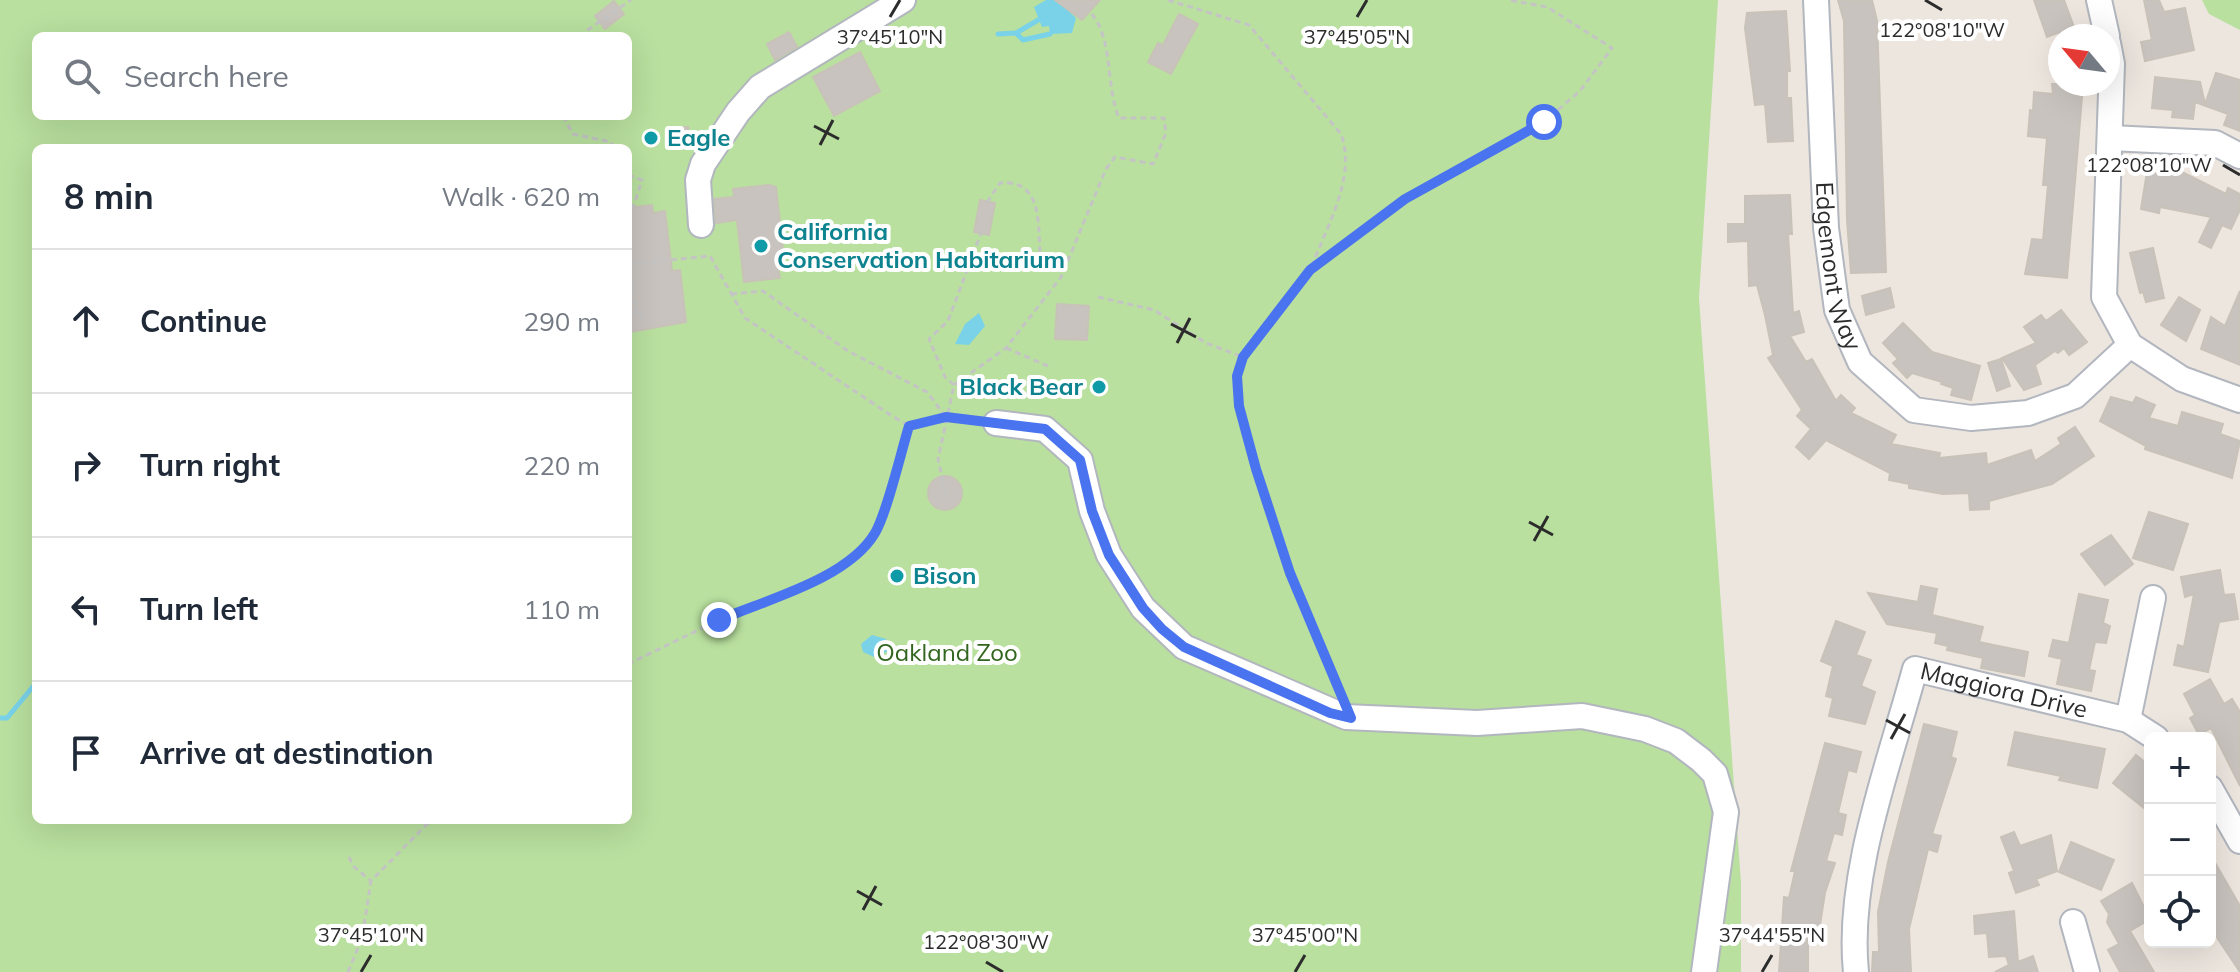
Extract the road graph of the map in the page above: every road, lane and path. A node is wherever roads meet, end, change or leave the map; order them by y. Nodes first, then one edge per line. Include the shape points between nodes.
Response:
1 (631, 0) edge
2 (903, 0) edge
3 (1168, 0) edge
4 (1509, 0) edge
5 (1816, 0) edge
6 (2099, 0) edge
7 (1090, 12) dead end
8 (2104, 24) edge
9 (585, 32) edge
10 (2111, 96) edge
11 (565, 120) edge
12 (2110, 138) junction
13 (612, 144) edge
14 (2240, 156) edge
15 (632, 176) edge
16 (987, 202) dead end
17 (632, 211) edge
18 (701, 225) dead end
19 (981, 233) dead end
20 (1069, 260) junction
21 (632, 264) edge
22 (1310, 270) junction
23 (632, 274) edge
24 (731, 294) junction
25 (1098, 297) dead end
26 (643, 314) dead end
27 (2130, 345) junction
28 (1006, 348) junction
29 (1243, 357) junction
30 (1048, 366) dead end
31 (954, 385) junction
32 (2240, 400) edge
33 (946, 417) junction
34 (996, 423) joint
35 (909, 426) junction
36 (945, 492) dead end
37 (2153, 598) dead end
38 (632, 662) edge
39 (1351, 718) junction
40 (2128, 720) junction
41 (2147, 732) edge
42 (2216, 799) edge
43 (427, 824) edge
44 (2240, 841) edge
45 (349, 857) dead end
46 (371, 881) junction
47 (2073, 922) dead end
48 (348, 972) edge
49 (1704, 972) edge
50 (1856, 972) edge
51 (2087, 972) edge

1 - 9 path
2 - 18 street via 760,87 703,164 698,180
3 - 22 path via 1249,25 1341,134 1347,150 1342,185
4 - 22 path via 1547,7 1612,48 1580,91 1544,122 1405,199
5 - 27 street, Edgemont Way via 1826,228 1837,310 1860,362 1914,410 1971,418 2028,413 2075,396
6 - 8 street
7 - 20 path via 1101,23 1110,97 1119,118 1164,118 1166,133 1153,164 1115,157
10 - 12 street
11 - 13 path via 573,134
12 - 14 street via 2215,143
12 - 27 street via 2104,297
15 - 17 path via 642,180
16 - 20 path via 1000,183 1015,181 1028,189 1034,199 1040,253
19 - 31 path via 948,321 929,339 945,377
20 - 28 path
21 - 24 path via 710,256
22 - 29 path
23 - 26 path via 636,315
24 - 33 path via 763,291 848,351 927,392
24 - 35 path via 745,318
25 - 29 path via 1154,310 1206,343
27 - 32 street via 2182,379
28 - 30 path
28 - 31 path
29 - 39 path via 1237,376 1239,406 1256,469 1290,573
31 - 33 path
33 - 34 path
33 - 35 path
33 - 36 path via 938,459
34 - 39 street via 1045,429 1080,460 1109,555 1162,629 1184,647
35 - 38 path via 875,533 854,555 831,573
37 - 40 street
39 - 49 street via 1477,723 1582,716 1676,741 1715,774 1726,812
40 - 41 street, Maggiora Drive
40 - 50 street, Maggiora Drive via 1915,669 1865,852
42 - 44 street
43 - 46 path
45 - 46 path
46 - 48 path via 362,938
47 - 51 street

